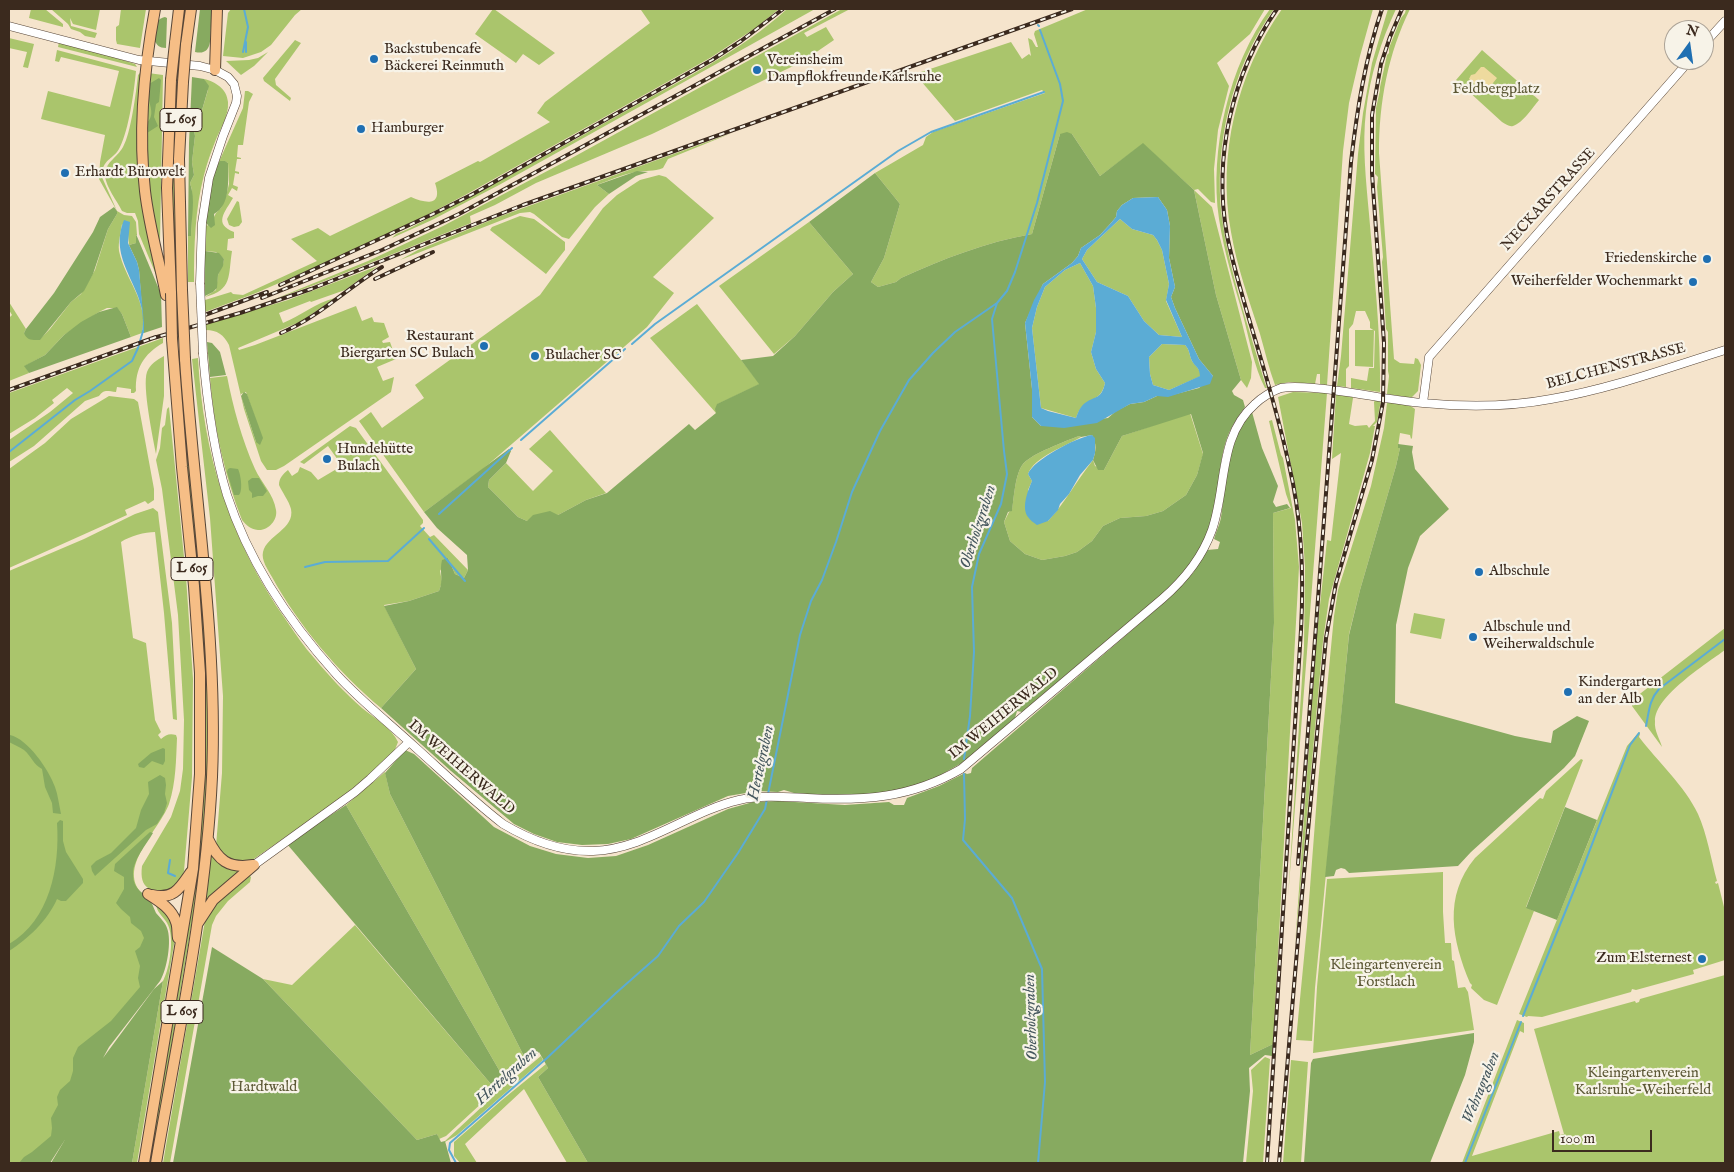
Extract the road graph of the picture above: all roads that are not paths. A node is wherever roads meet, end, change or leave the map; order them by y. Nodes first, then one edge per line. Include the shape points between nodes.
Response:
1 (155, 9) edge
2 (180, 9) edge
3 (191, 9) edge
4 (217, 9) edge
5 (1725, 21) edge
6 (9, 26) edge
7 (1714, 33) edge
8 (146, 61) junction
9 (215, 70) junction
10 (1681, 70) edge
11 (168, 294) junction
12 (1725, 350) edge
13 (1424, 403) junction
14 (409, 742) junction
15 (207, 837) junction
16 (254, 865) junction
17 (193, 869) junction
18 (196, 928) junction
19 (181, 950) junction
20 (144, 1163) edge
21 (156, 1163) edge

1 - 8 highway
2 - 11 highway, L 605, bridge via 171,80
3 - 15 highway, L 605, bridge via 179,159 185,359 212,682 212,776
4 - 9 highway
5 - 7 street
6 - 8 street
8 - 9 street
8 - 11 highway via 142,146 145,189 156,252
9 - 14 street, IM WEIHERWALD, bridge via 234,84 237,96 209,178 204,203 200,246 202,354 213,435 228,495 248,546 276,597 298,628 338,676
10 - 13 street, NECKARSTRASSE via 1428,358
11 - 17 highway, L 605, bridge via 200,673 200,774
12 - 13 street, BELCHENSTRASSE via 1628,381 1550,400 1455,406
13 - 14 street, IM WEIHERWALD via 1296,387 1281,388 1254,404 1232,435 1212,529 1201,554 1184,578 966,766 919,789 888,796 842,800 747,798 702,813 659,834 613,849 593,851 564,848 518,833 503,824
14 - 16 street via 370,779
15 - 16 highway via 222,860 235,866
15 - 18 highway, L 605
16 - 18 highway via 213,900
17 - 19 highway, L 605
17 - 19 highway via 174,893 164,897 148,894 173,915
18 - 21 highway, L 605
19 - 20 highway, L 605

